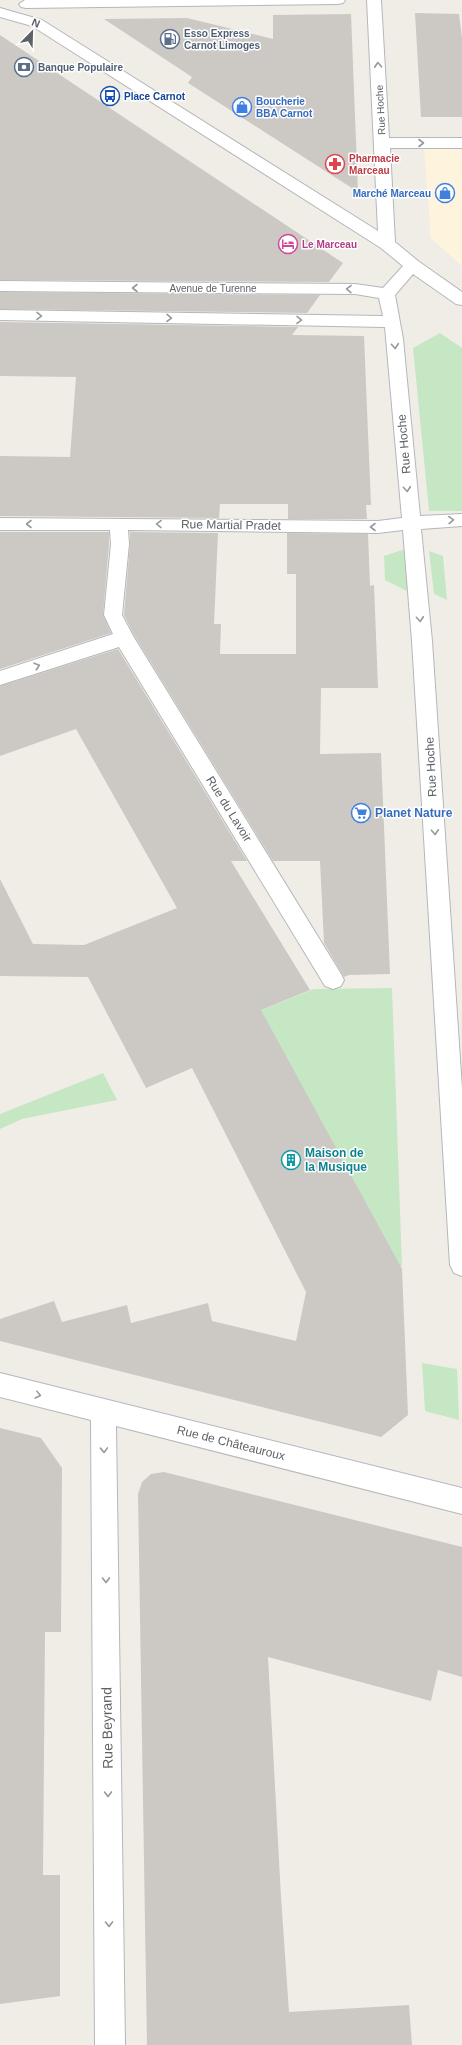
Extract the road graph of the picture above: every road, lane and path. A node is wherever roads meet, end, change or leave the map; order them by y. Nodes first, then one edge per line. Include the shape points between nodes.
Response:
1 (338, 0) edge
2 (374, 0) edge
3 (25, 2) edge
4 (0, 12) edge
5 (37, 23) junction
6 (382, 142) junction
7 (462, 142) edge
8 (387, 244) junction
9 (412, 265) junction
10 (0, 286) edge
11 (387, 294) junction
12 (462, 300) edge
13 (0, 315) edge
14 (392, 322) junction
15 (462, 520) edge
16 (411, 523) junction
17 (0, 524) edge
18 (118, 524) junction
19 (124, 638) junction
20 (0, 678) edge
21 (333, 980) dead end
22 (462, 1265) edge
23 (0, 1385) edge
24 (103, 1411) junction
25 (462, 1501) edge
26 (110, 2045) edge

1 - 3 street
6 -> 2 street, Rue Hoche
3 - 5 street
4 - 5 street
5 - 8 street
6 -> 7 street
6 - 8 street, Rue Hoche
8 - 9 street
9 - 11 street
9 - 12 street
11 -> 10 street, Avenue de Turenne via 355,289
11 - 14 street, Rue Hoche
13 -> 14 street
14 -> 16 street, Rue Hoche
16 -> 15 street, Rue Martial Pradet
16 -> 18 street, Rue Martial Pradet via 378,527
16 -> 22 street, Rue Hoche via 429,735
18 -> 17 street, Rue Martial Pradet
18 - 19 street, Rue du Lavoir via 120,544 113,615
20 -> 19 street
19 - 21 street, Rue du Lavoir
23 -> 24 street, Rue de Châteauroux
24 - 25 street, Rue de Châteauroux
24 -> 26 street, Rue Beyrand

